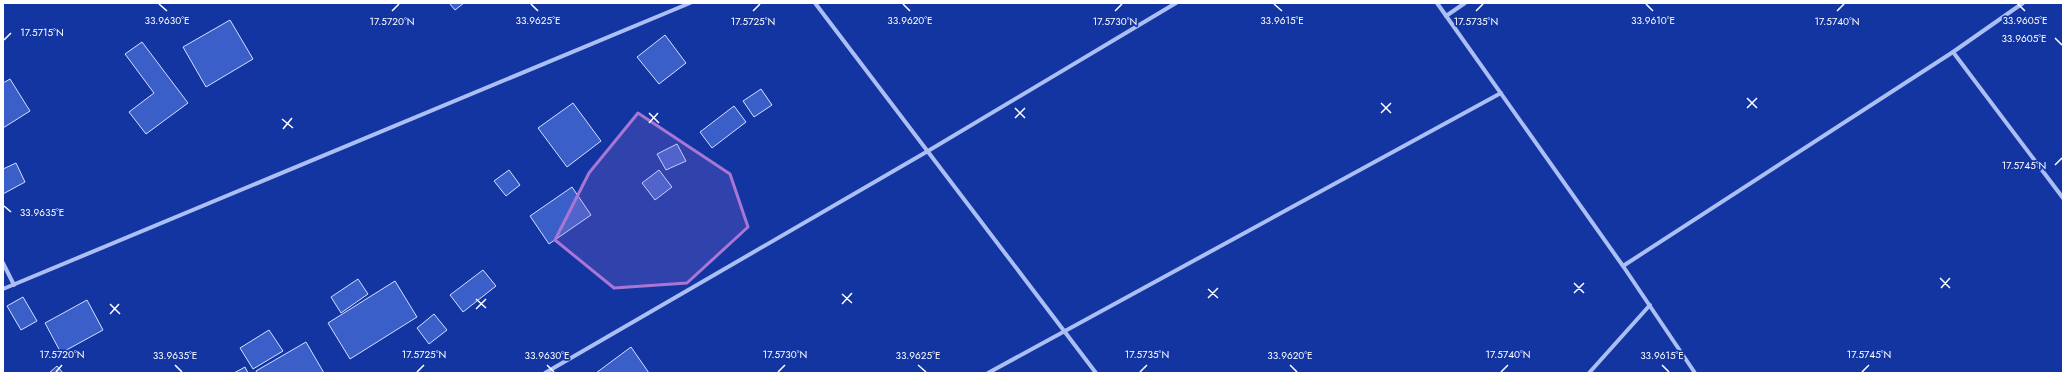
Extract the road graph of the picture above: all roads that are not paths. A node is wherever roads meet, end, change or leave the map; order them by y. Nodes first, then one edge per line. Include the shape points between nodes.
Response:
1 (690, 3) edge
2 (815, 3) edge
3 (1176, 3) edge
4 (1437, 3) edge
5 (1465, 3) edge
6 (2023, 3) edge
7 (1446, 16) junction
8 (1953, 52) junction
9 (1500, 93) junction
10 (928, 151) junction
11 (2063, 198) edge
12 (3, 263) edge
13 (1623, 266) junction
14 (14, 285) junction
15 (3, 289) edge
16 (1650, 306) junction
17 (1064, 330) junction
18 (545, 373) edge
19 (988, 373) edge
20 (1096, 373) edge
21 (1589, 373) edge
22 (1695, 373) edge

1 - 14 street
2 - 10 street
3 - 10 street
4 - 7 street
5 - 7 street
6 - 8 street
7 - 9 street
8 - 11 street
8 - 13 street
9 - 13 street
9 - 17 street
10 - 17 street
10 - 18 street
12 - 14 street
13 - 16 street
14 - 15 street
16 - 21 street
16 - 22 street
17 - 19 street
17 - 20 street

